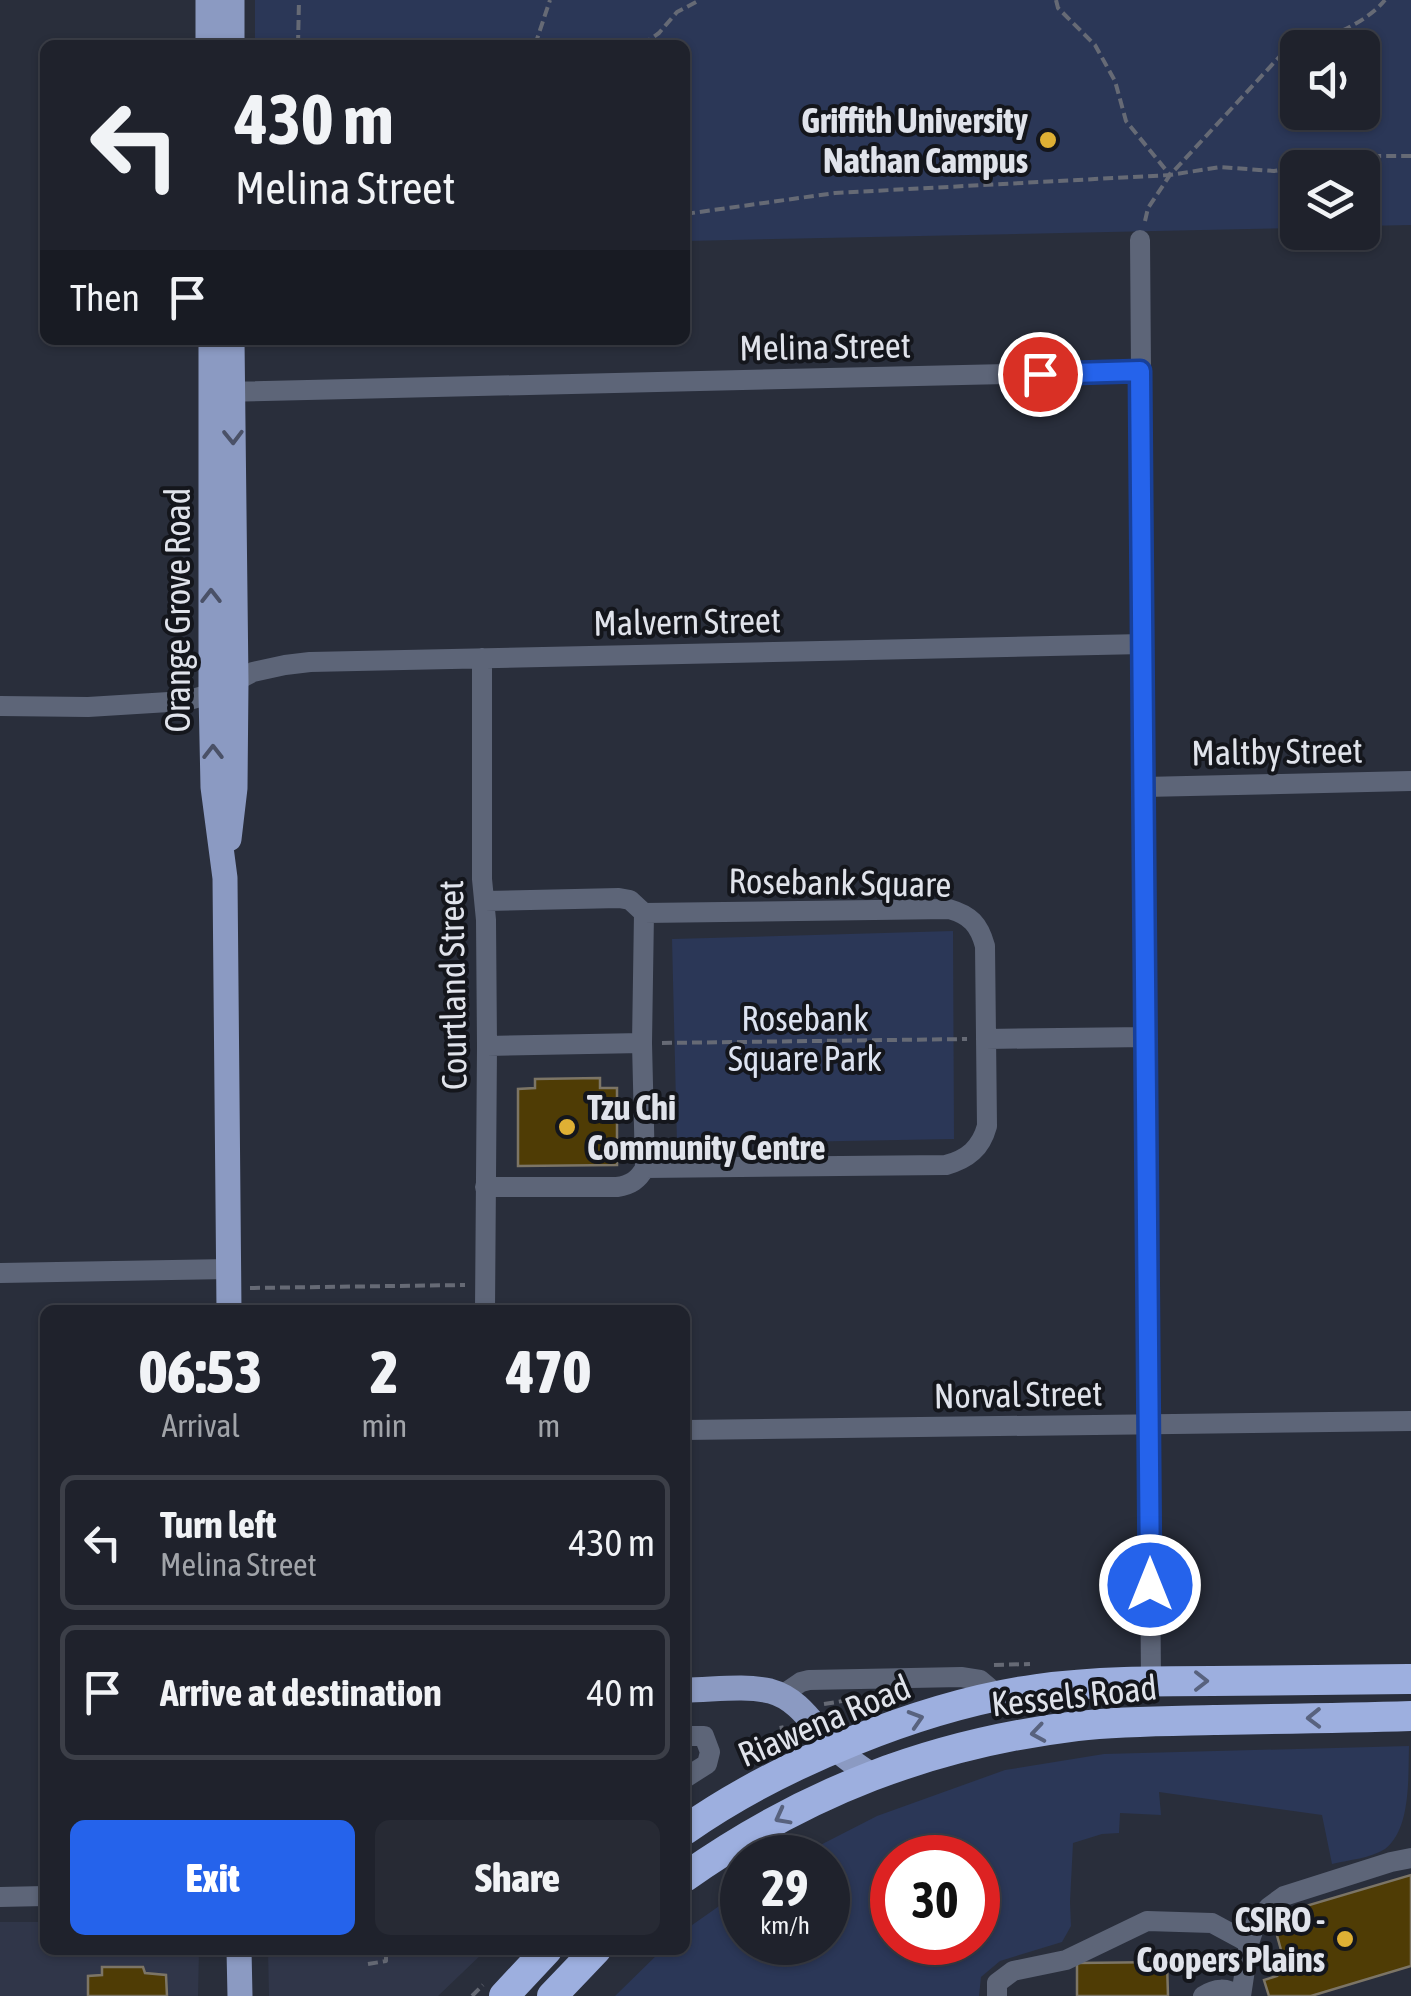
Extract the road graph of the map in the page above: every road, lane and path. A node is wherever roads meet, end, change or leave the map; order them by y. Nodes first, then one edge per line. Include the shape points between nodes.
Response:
1 (208, 0) edge
2 (232, 0) edge
3 (298, 0) edge
4 (550, 0) edge
5 (700, 0) edge
6 (1056, 0) edge
7 (1385, 0) edge
8 (1344, 30) edge
9 (208, 40) edge
10 (232, 40) edge
11 (298, 40) edge
12 (536, 40) edge
13 (649, 40) edge
14 (1280, 56) edge
15 (1411, 156) edge
16 (1170, 175) junction
17 (690, 213) edge
18 (1140, 240) joint
19 (212, 345) edge
20 (231, 345) edge
21 (1140, 371) junction
22 (222, 392) junction
23 (1143, 644) junction
24 (482, 658) junction
25 (236, 682) junction
26 (212, 694) junction
27 (0, 706) edge
28 (1411, 781) edge
29 (1144, 787) junction
30 (225, 878) junction
31 (485, 901) junction
32 (644, 913) junction
33 (1146, 1037) junction
34 (986, 1039) junction
35 (642, 1043) junction
36 (487, 1046) junction
37 (646, 1168) junction
38 (485, 1187) junction
39 (0, 1273) edge
40 (485, 1285) junction
41 (229, 1289) edge
42 (485, 1305) edge
43 (1411, 1421) edge
44 (1149, 1424) junction
45 (690, 1430) edge
46 (1411, 1679) edge
47 (1151, 1681) junction
48 (690, 1690) edge
49 (782, 1696) junction
50 (999, 1696) junction
51 (1411, 1716) edge
52 (690, 1736) edge
53 (836, 1749) junction
54 (690, 1775) edge
55 (870, 1775) junction
56 (690, 1827) edge
57 (1411, 1846) edge
58 (1401, 1860) edge
59 (690, 1874) edge
60 (0, 1896) edge
61 (40, 1896) edge
62 (1249, 1943) junction
63 (239, 1955) edge
64 (386, 1955) edge
65 (542, 1955) edge
66 (591, 1955) edge
67 (368, 1964) dead end
68 (240, 1996) edge
69 (504, 1996) edge
70 (552, 1996) edge
71 (997, 1996) edge
72 (1203, 1996) edge
73 (1240, 1996) edge

1 - 9 main road
2 - 10 main road
3 - 11 path
4 - 12 path
5 - 13 path
6 - 16 path via 1095,44 1126,121
7 - 8 path
14 - 16 path
15 - 16 path
16 - 17 path via 835,194
16 - 18 path via 1148,208
18 - 21 street
19 - 22 main road, Orange Grove Road
20 - 22 main road, Orange Grove Road
21 - 22 street, Melina Street
21 - 23 street
22 -> 25 main road, Orange Grove Road
26 -> 22 main road, Orange Grove Road
23 - 24 street, Malvern Street
23 - 29 street
24 - 25 street, Malvern Street via 284,664
24 - 31 street, Courtland Street
25 - 26 street, Malvern Street
25 - 30 main road, Orange Grove Road via 236,788
26 - 27 street, Malvern Street via 143,705
30 -> 26 main road, Orange Grove Road
28 - 29 street, Maltby Street
29 - 33 street
30 - 41 main road, Orange Grove Road
31 - 32 street, Rosebank Square via 619,898
31 - 36 street, Courtland Street
32 - 34 street, Rosebank Square via 963,913 974,920 985,946
32 - 35 street
33 - 34 street
33 - 44 street
34 - 35 path
34 - 37 street, Rosebank Square via 988,1126 973,1153 959,1162
35 - 36 street
35 - 37 street
36 - 38 street, Courtland Street
37 - 38 street, Rosebank Square via 630,1185 618,1187
38 - 40 street, Courtland Street
39 - 41 street
40 - 41 path
40 - 42 street, Courtland Street
43 - 44 street, Norval Street
44 - 45 street, Norval Street
44 - 47 street
47 -> 46 highway, Kessels Road
47 - 50 highway, Kessels Road
48 - 49 main road, Kessels Road
49 - 50 street, Kessels Road via 809,1680 961,1676 980,1680
49 - 53 main road
53 -> 50 highway, Riawena Road
51 -> 55 highway, Kessels Road via 1078,1726 968,1746
52 - 54 street via 704,1736 710,1752
53 - 55 main road
53 - 56 highway, Riawena Road
55 -> 59 highway, Riawena Road via 780,1818
57 - 58 street
58 - 62 street via 1284,1896 1256,1922
60 - 61 street
62 - 71 street via 1212,1923 1148,1921 1066,1960 1013,1971 997,1984
62 - 73 street
63 - 68 main road
64 - 67 path via 386,1961
65 - 69 highway
66 - 70 highway
72 - 73 street via 1218,1990

